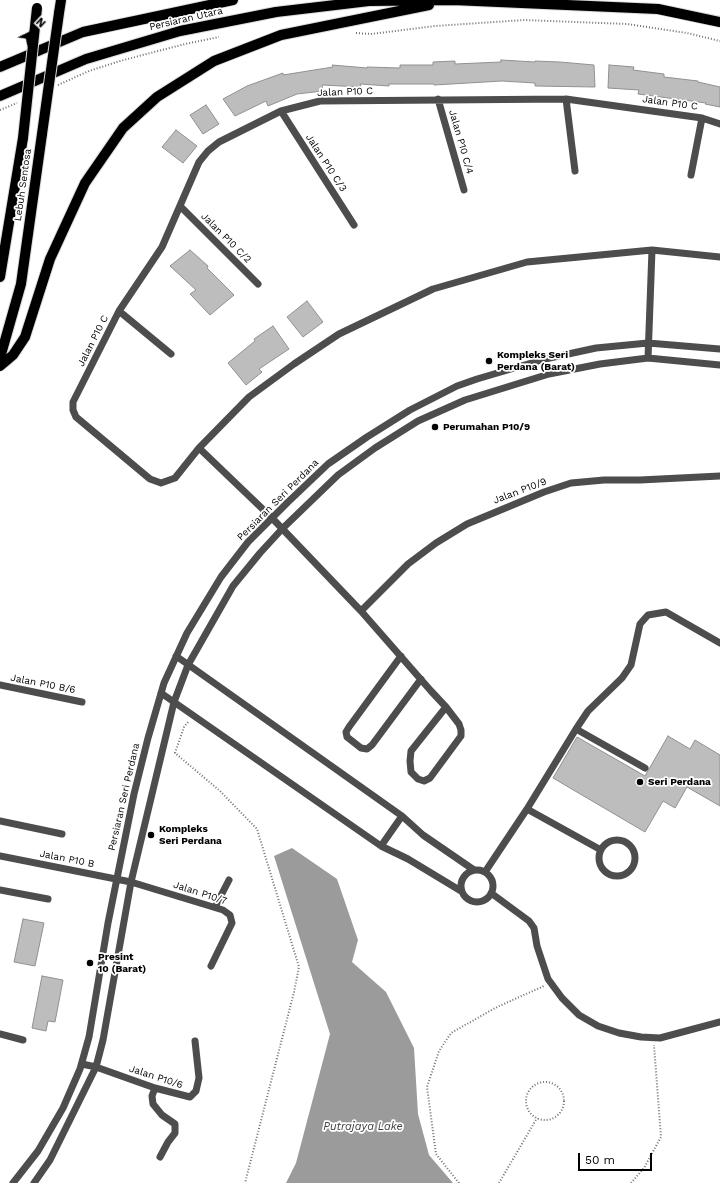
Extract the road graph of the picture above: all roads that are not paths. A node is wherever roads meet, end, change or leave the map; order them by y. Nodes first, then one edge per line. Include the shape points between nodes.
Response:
1 (60, 0) edge
2 (233, 0) edge
3 (453, 0) edge
4 (210, 3) edge
5 (38, 4) edge
6 (720, 22) edge
7 (0, 67) edge
8 (0, 96) edge
9 (566, 99) junction
10 (438, 100) junction
11 (281, 111) junction
12 (702, 118) junction
13 (720, 124) edge
14 (575, 171) dead end
15 (692, 175) dead end
16 (464, 190) dead end
17 (180, 206) junction
18 (354, 226) dead end
19 (652, 250) junction
20 (720, 257) edge
21 (0, 276) edge
22 (258, 284) dead end
23 (119, 311) junction
24 (648, 343) junction
25 (720, 349) edge
26 (171, 354) dead end
27 (0, 358) edge
28 (648, 358) junction
29 (720, 365) edge
30 (0, 366) edge
31 (199, 448) junction
32 (720, 476) edge
33 (272, 518) junction
34 (282, 529) junction
35 (361, 611) junction
36 (720, 644) edge
37 (176, 656) junction
38 (401, 656) junction
39 (188, 665) junction
40 (421, 679) junction
41 (0, 685) edge
42 (161, 693) junction
43 (82, 702) dead end
44 (174, 702) junction
45 (446, 707) junction
46 (576, 729) junction
47 (645, 768) dead end
48 (527, 809) junction
49 (402, 816) junction
50 (0, 821) edge
51 (62, 834) dead end
52 (381, 846) junction
53 (601, 850) junction
54 (0, 856) edge
55 (474, 870) junction
56 (485, 872) junction
57 (117, 879) junction
58 (229, 880) dead end
59 (131, 882) junction
60 (0, 890) edge
61 (461, 891) junction
62 (491, 893) junction
63 (48, 899) dead end
64 (215, 907) junction
65 (211, 966) dead end
66 (720, 1022) edge
67 (0, 1034) edge
68 (23, 1040) dead end
69 (195, 1041) dead end
70 (82, 1064) junction
71 (96, 1067) junction
72 (155, 1088) junction
73 (160, 1157) dead end
74 (14, 1183) edge
75 (34, 1183) edge

1 - 27 main road, Lebuh Sentosa, bridge via 21,284
2 - 4 main road, Persiaran Utara
3 - 6 main road, Persiaran Utara via 658,9
3 - 8 main road, Persiaran Utara via 369,1 276,12 180,31 86,59
3 - 30 main road via 281,35 214,61 158,97 123,128 85,183 50,259 25,338 13,355
4 - 7 main road, Persiaran Utara via 83,32
5 - 21 main road, Lebuh Sentosa, bridge via 23,138
9 - 10 street, Jalan P10 C
9 - 12 street, Jalan P10 C
9 - 14 street
10 - 11 street, Jalan P10 C via 320,101
10 - 16 street, Jalan P10 C/4
11 - 17 street, Jalan P10 C via 219,142 208,151 199,162
11 - 18 street, Jalan P10 C/3
12 - 13 street, Jalan P10 C
12 - 15 street
17 - 22 street, Jalan P10 C/2
17 - 23 street, Jalan P10 C via 162,247
19 - 20 street, Jalan P10 C
19 - 24 street
19 - 31 street, Jalan P10 C via 527,262 433,289 339,334 294,364 249,397
23 - 26 street
23 - 31 street, Jalan P10 C via 73,402 76,417 156,482 162,483 175,478
24 - 25 street, Persiaran Seri Perdana
24 - 28 street
24 - 33 street, Persiaran Seri Perdana via 596,348 545,359 457,386 410,410 328,464
28 - 29 street
28 - 34 street via 550,374 465,400 418,421 338,475
31 - 33 street
32 - 35 street, Jalan P10/9 via 604,480 571,484 544,492 467,524 436,543 408,564
33 - 34 street
33 - 37 street, Persiaran Seri Perdana via 248,542 221,578
34 - 35 street
34 - 39 street via 233,586
35 - 38 street
36 - 46 street via 666,612 648,615 640,624 631,665 622,678 588,710
37 - 39 street
37 - 42 street, Persiaran Seri Perdana
38 - 40 street
38 - 40 street via 348,727 347,737 361,748 367,749
39 - 44 street
39 - 49 street
40 - 45 street
41 - 43 street, Jalan P10 B/6
42 - 44 street
42 - 57 street, Persiaran Seri Perdana via 138,780
44 - 52 street
44 - 59 street
45 - 45 street via 459,724 460,736 430,778 424,781 418,779 411,772 411,751
46 - 47 street
46 - 48 street
48 - 53 street
48 - 56 street
49 - 52 street
49 - 55 street via 423,835
50 - 51 street
52 - 61 street
53 - 53 street via 614,840 624,841 631,846 636,857 634,867 624,875 610,875 600,864
54 - 57 street, Jalan P10 B
55 - 56 street
55 - 61 street via 462,879
56 - 62 street via 493,882
57 - 59 street, Jalan P10 B
57 - 70 street, Persiaran Seri Perdana via 90,1037
58 - 64 street
59 - 64 street, Jalan P10/7
59 - 71 street
60 - 63 street
61 - 62 street via 466,898 476,902 483,901
62 - 66 street via 529,921 534,928 548,979 579,1015 598,1026 618,1033 660,1038
64 - 65 street, Jalan P10/7 via 227,912 232,923
67 - 68 street
69 - 72 street, Jalan P10/6 via 200,1078 193,1095 186,1097
70 - 71 street, Jalan P10/6
70 - 74 street, Persiaran Seri Perdana via 63,1108 38,1151
71 - 72 street, Jalan P10/6
71 - 75 street via 50,1160
72 - 73 street via 152,1104 175,1124 175,1132

